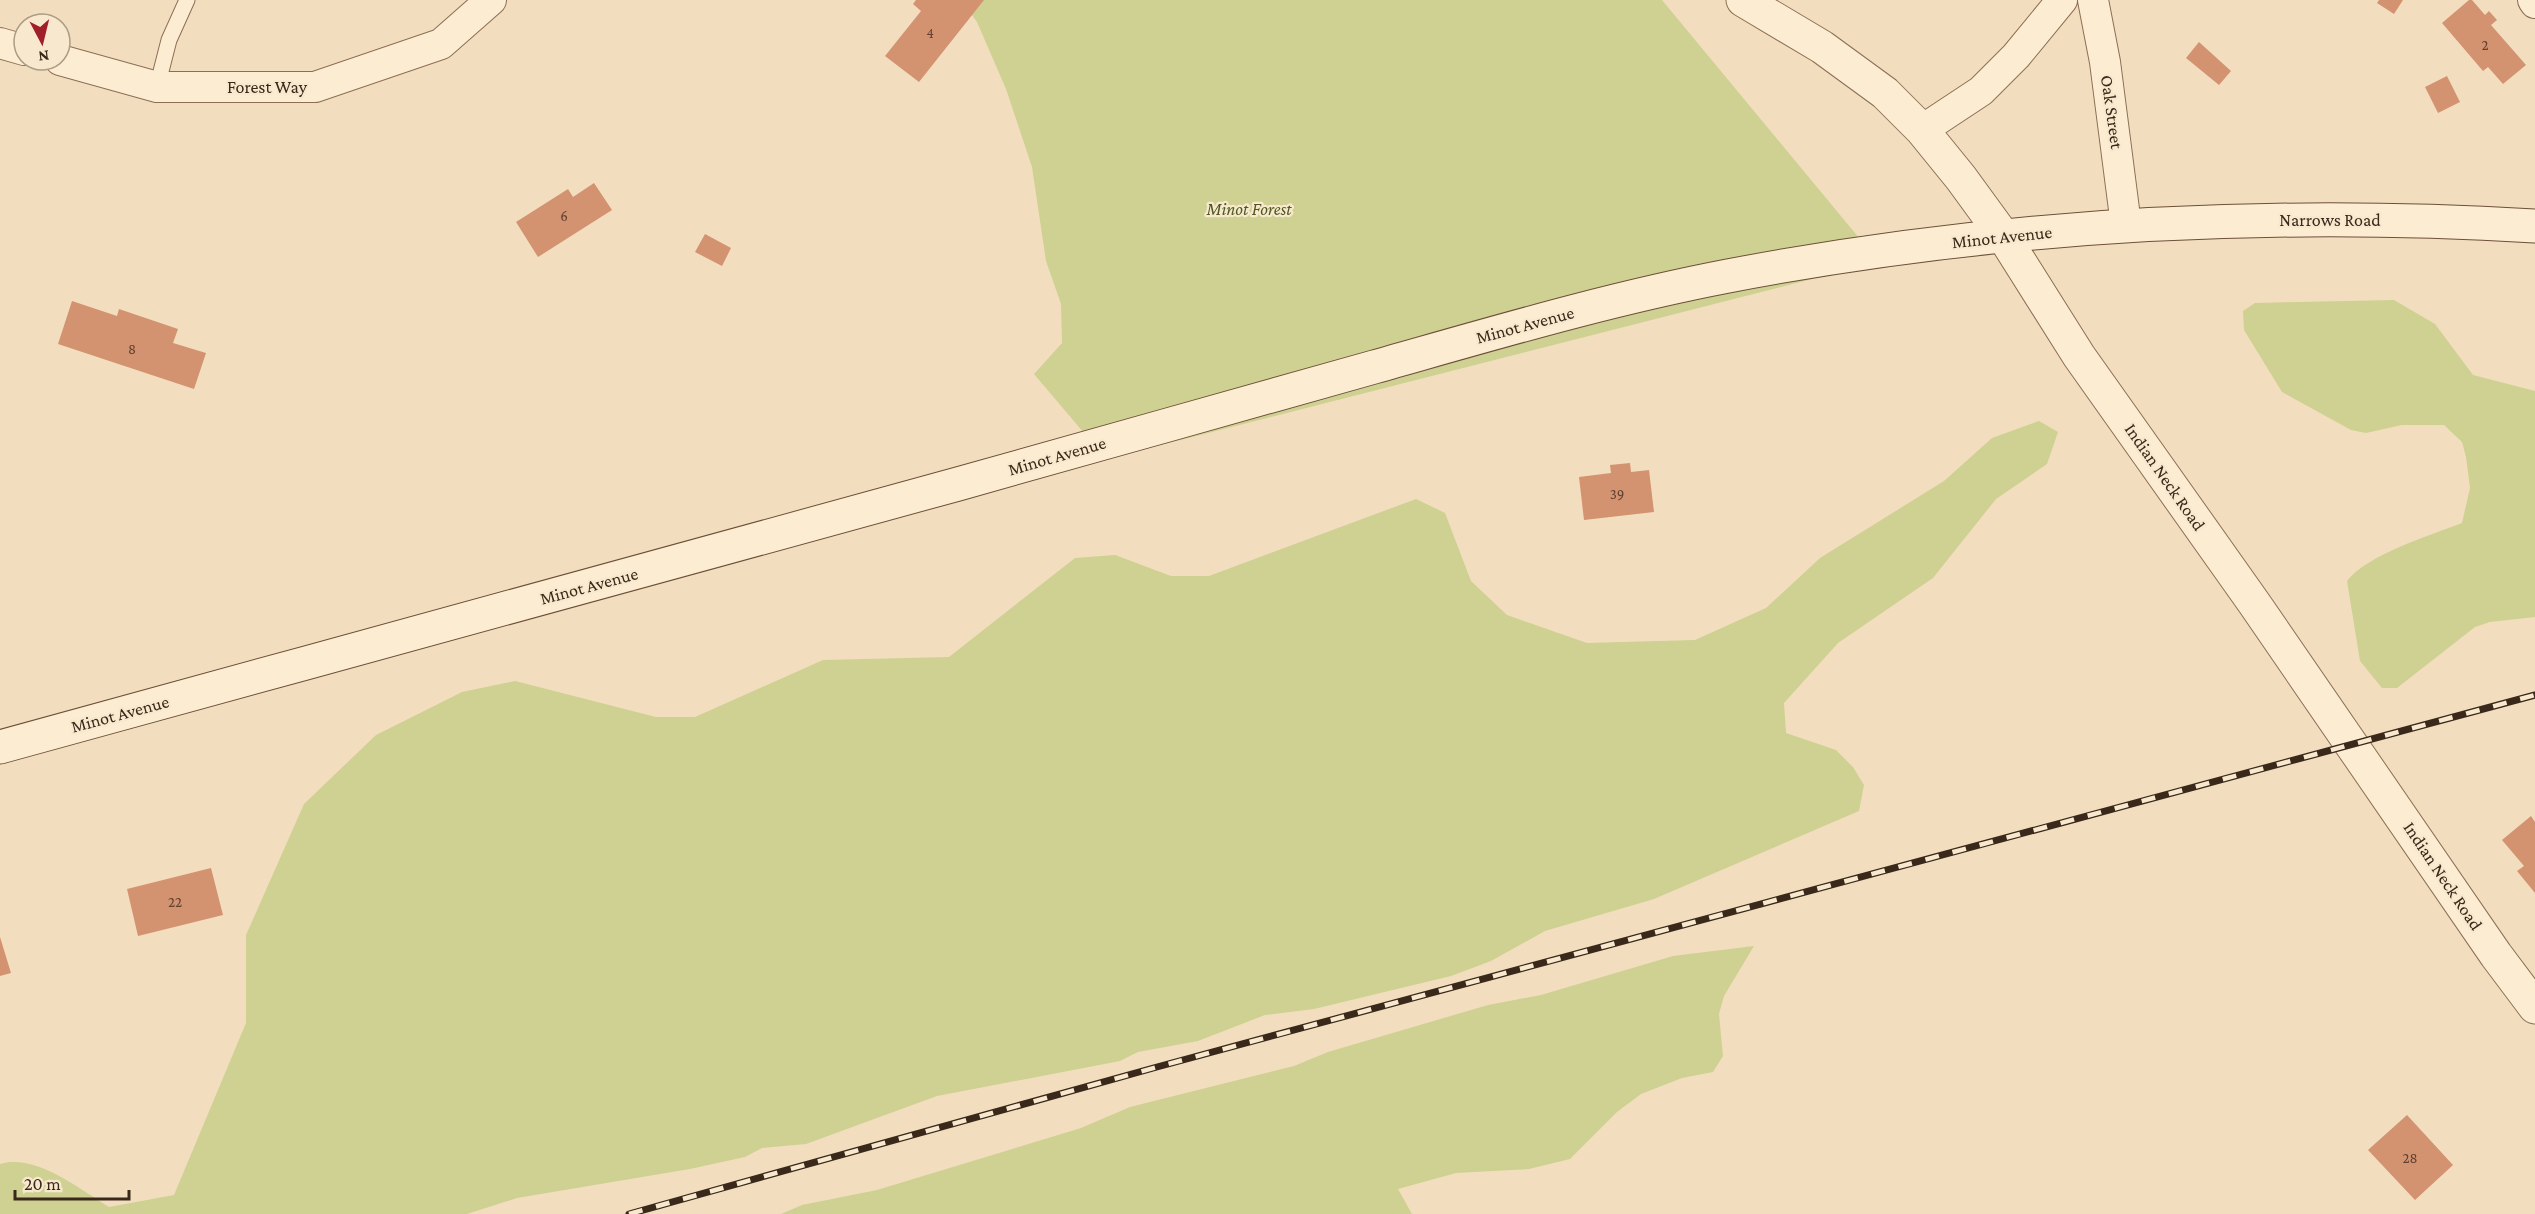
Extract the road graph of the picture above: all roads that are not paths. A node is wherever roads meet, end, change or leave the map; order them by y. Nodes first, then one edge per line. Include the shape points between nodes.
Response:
1 (187, 0) edge
2 (491, 0) edge
3 (1743, 0) edge
4 (2062, 0) edge
5 (2092, 0) edge
6 (72, 63) edge
7 (157, 87) junction
8 (1922, 130) junction
9 (2126, 225) junction
10 (2535, 226) edge
11 (2004, 237) junction
12 (0, 747) edge
13 (2535, 1007) edge

1 - 7 lane via 170,40
2 - 7 street, Forest Way via 441,44 315,87
3 - 8 main road, Indian Neck Road via 1844,61 1885,93
4 - 8 street via 1981,91
5 - 9 street, Oak Street via 2105,62
6 - 7 street, Forest Way
8 - 11 main road, Indian Neck Road
9 - 10 main road, Narrows Road via 2331,219
9 - 11 main road, Minot Avenue
11 - 12 main road, Minot Avenue via 1726,276 1570,314
11 - 13 main road, Indian Neck Road via 2079,356

